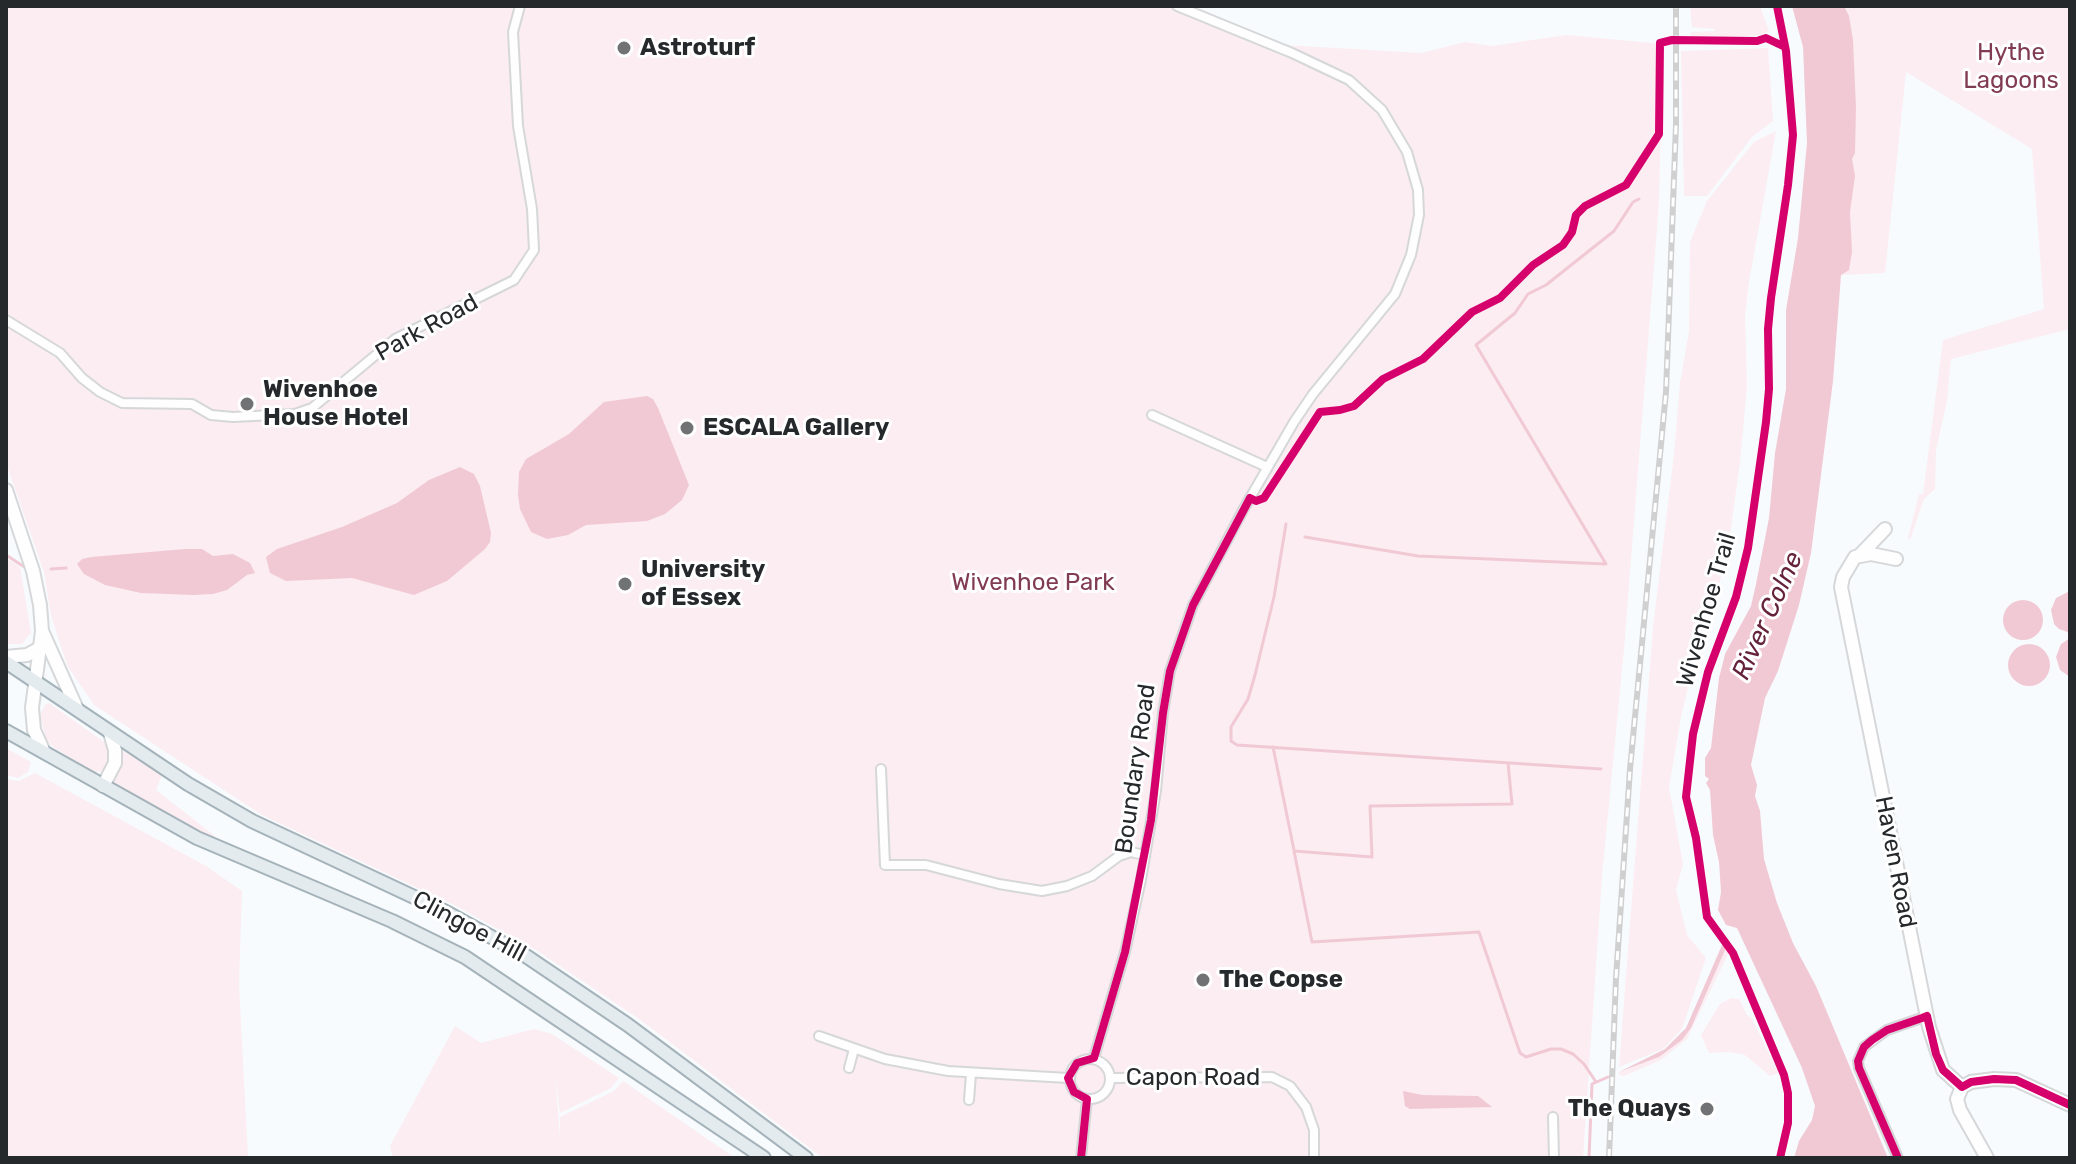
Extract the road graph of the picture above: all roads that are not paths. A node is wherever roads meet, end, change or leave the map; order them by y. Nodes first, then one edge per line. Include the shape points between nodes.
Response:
1 (520, 6) edge
2 (1177, 6) edge
3 (6, 320) edge
4 (1152, 415) dead end
5 (1267, 467) junction
6 (6, 490) edge
7 (1885, 529) dead end
8 (1860, 555) junction
9 (1896, 559) dead end
10 (42, 631) junction
11 (38, 649) junction
12 (6, 659) edge
13 (36, 680) junction
14 (77, 709) junction
15 (6, 731) edge
16 (110, 733) junction
17 (44, 752) junction
18 (881, 769) dead end
19 (103, 786) junction
20 (1144, 855) junction
21 (1927, 1016) junction
22 (819, 1036) dead end
23 (854, 1049) junction
24 (1094, 1058) junction
25 (1209, 1066) dead end
26 (849, 1068) dead end
27 (971, 1074) junction
28 (1209, 1077) junction
29 (1068, 1078) junction
30 (1111, 1078) junction
31 (1962, 1087) junction
32 (1087, 1099) junction
33 (969, 1100) dead end
34 (2070, 1105) edge
35 (1553, 1117) dead end
36 (764, 1158) edge
37 (806, 1158) edge
38 (1081, 1158) edge
39 (1314, 1158) edge
40 (1554, 1158) edge
41 (1898, 1158) edge
42 (1987, 1158) edge

1 - 3 street, Park Road via 513,32 518,126 534,250 514,280 395,339 312,408 295,414 233,417 211,415 192,404 122,403 82,378 60,353
2 - 5 street, Boundary Road via 1349,80 1382,110 1407,152 1418,190 1419,215 1395,294 1313,394
4 - 5 street
5 - 20 street, Boundary Road via 1193,605 1170,671
6 - 10 street via 33,571
7 - 8 street, Haven Road
8 - 9 street
8 - 21 street, Haven Road via 1849,564 1841,587
10 - 11 street
10 - 14 street
11 - 12 street
11 - 13 street
12 - 13 main road, Clingoe Hill
13 - 14 main road, Clingoe Hill
13 - 17 street via 32,719
14 - 16 main road, Clingoe Hill
15 - 17 main road, Clingoe Hill
16 - 19 street via 115,763
16 - 37 main road, Clingoe Hill via 252,821 446,912 526,956
17 - 19 main road, Clingoe Hill
18 - 20 street via 885,865 926,865 1042,891 1092,876 1119,856
19 - 36 main road, Clingoe Hill via 197,838 465,957
20 - 24 street, Boundary Road via 1125,952
21 - 31 street, Haven Road via 1943,1070
21 - 41 street via 1887,1030 1859,1055 1859,1068
22 - 23 street
23 - 26 street
23 - 27 street
24 - 29 street via 1077,1063
24 - 30 street
25 - 28 street
27 - 29 street
27 - 33 street
28 - 30 street, Capon Road
28 - 39 street, Capon Road via 1272,1077 1290,1086 1314,1130
29 - 32 street via 1074,1092
30 - 32 street via 1106,1091
31 - 34 street via 2016,1080
31 - 42 street via 1960,1110
32 - 38 street
35 - 40 street

